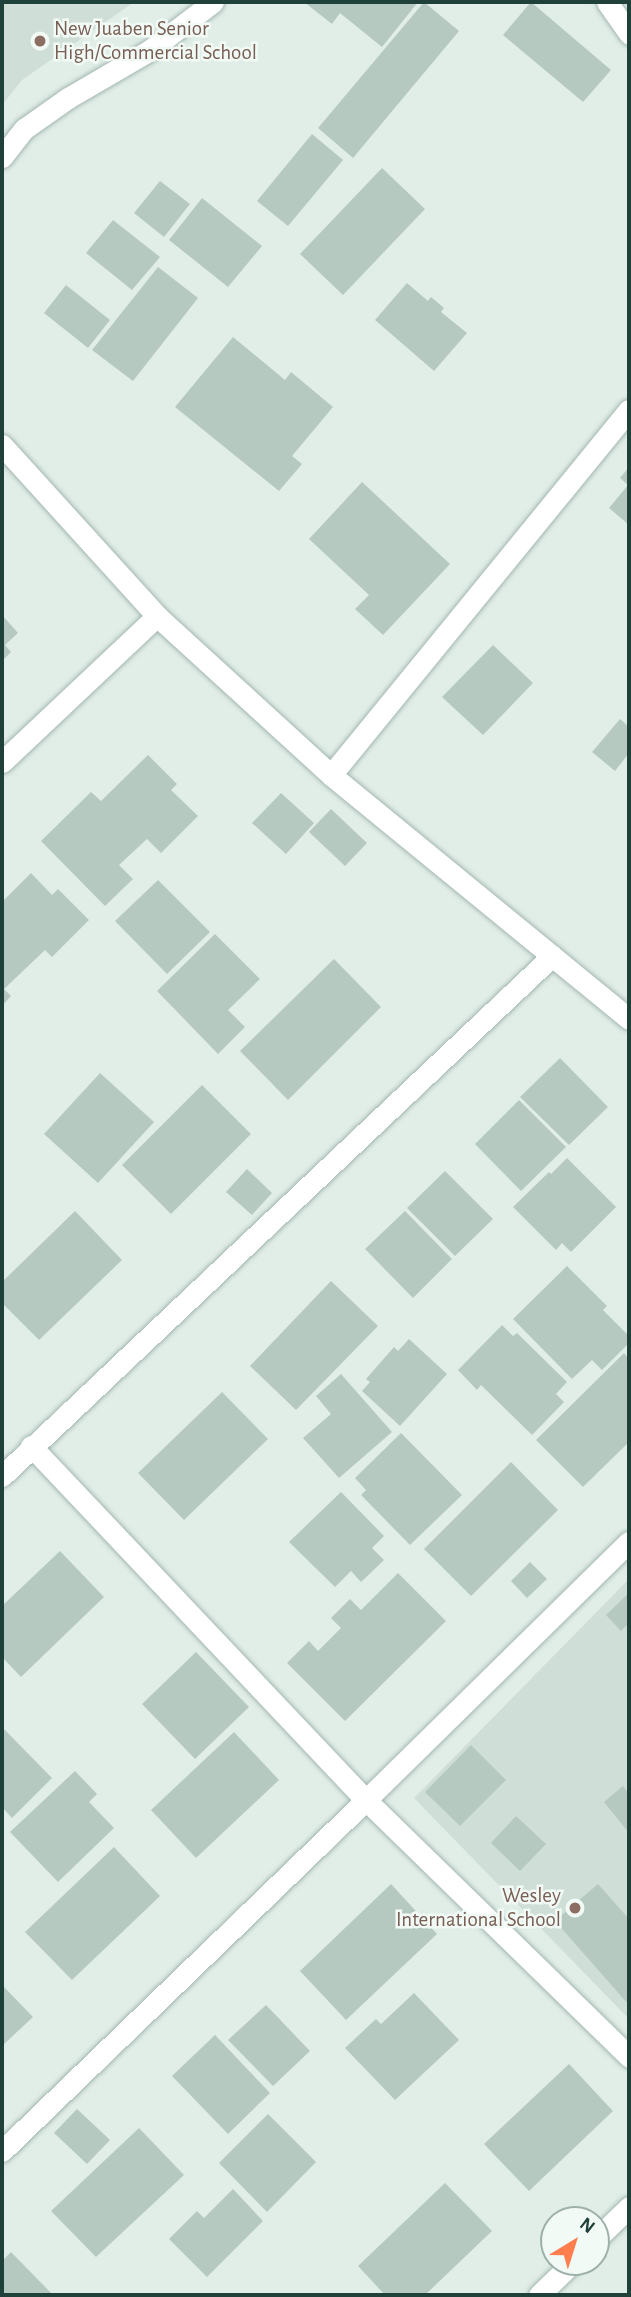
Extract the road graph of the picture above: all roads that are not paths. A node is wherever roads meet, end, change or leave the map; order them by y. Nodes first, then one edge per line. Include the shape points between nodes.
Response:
1 (213, 2) edge
2 (607, 2) edge
3 (629, 34) edge
4 (2, 157) edge
5 (629, 411) edge
6 (2, 444) edge
7 (157, 617) junction
8 (2, 762) edge
9 (331, 775) junction
10 (552, 956) junction
11 (629, 1019) edge
12 (31, 1446) junction
13 (2, 1476) edge
14 (629, 1542) edge
15 (366, 1800) junction
16 (629, 2057) edge
17 (2, 2151) edge
18 (629, 2207) edge
19 (610, 2225) edge
20 (558, 2276) edge
21 (538, 2295) edge

1 - 4 street via 150,50 24,130
2 - 3 street
5 - 9 street
6 - 7 street
7 - 8 street
7 - 9 street
9 - 10 street
10 - 11 street
10 - 12 street
12 - 13 street
12 - 15 street
14 - 15 street
15 - 16 street
15 - 17 street
18 - 19 street
20 - 21 street

